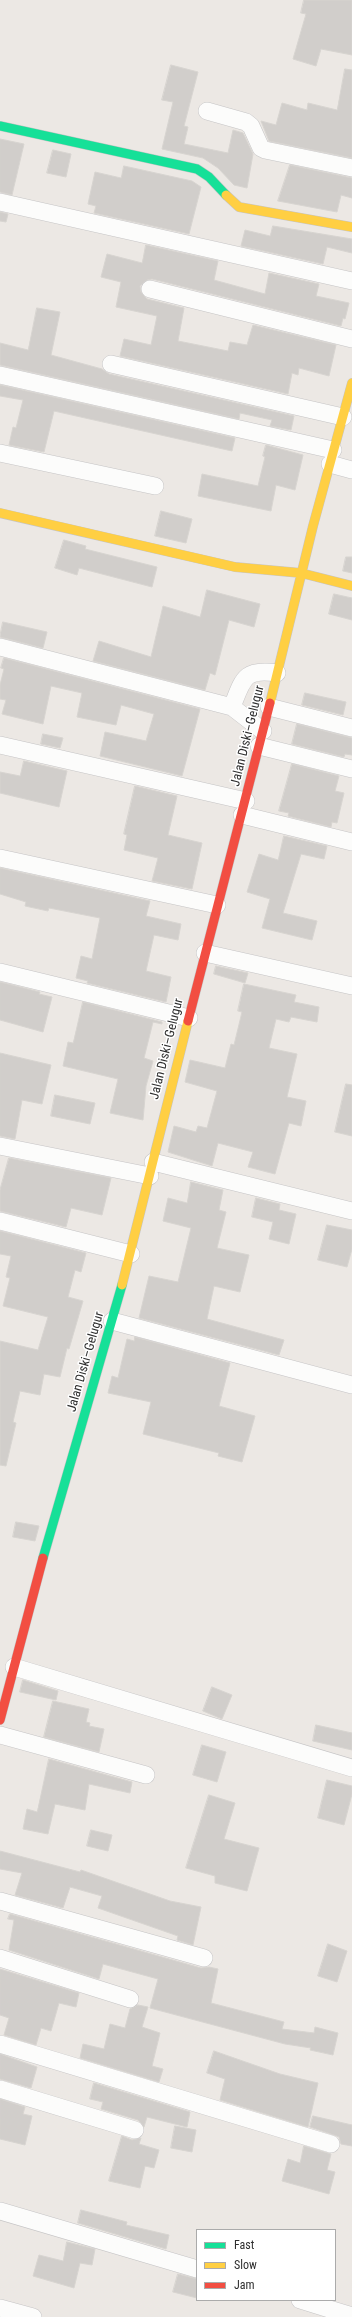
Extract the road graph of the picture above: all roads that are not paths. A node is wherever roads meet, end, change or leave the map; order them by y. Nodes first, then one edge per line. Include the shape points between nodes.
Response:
1 (207, 111) dead end
2 (0, 126) edge
3 (352, 168) edge
4 (0, 202) edge
5 (352, 227) edge
6 (352, 281) edge
7 (150, 288) dead end
8 (352, 339) edge
9 (111, 364) dead end
10 (0, 375) edge
11 (352, 383) edge
12 (343, 417) junction
13 (0, 453) edge
14 (331, 457) junction
15 (352, 470) edge
16 (155, 486) dead end
17 (0, 513) edge
18 (301, 573) junction
19 (352, 586) edge
20 (0, 648) edge
21 (277, 673) junction
22 (232, 707) junction
23 (269, 707) junction
24 (352, 728) edge
25 (261, 739) junction
26 (0, 745) edge
27 (352, 769) edge
28 (244, 808) junction
29 (352, 842) edge
30 (0, 858) edge
31 (217, 905) junction
32 (205, 953) junction
33 (0, 972) edge
34 (352, 986) edge
35 (189, 1018) junction
36 (0, 1146) edge
37 (152, 1169) junction
38 (352, 1211) edge
39 (0, 1221) edge
40 (131, 1254) junction
41 (112, 1321) junction
42 (352, 1385) edge
43 (14, 1667) junction
44 (0, 1720) edge
45 (0, 1735) edge
46 (352, 1768) edge
47 (146, 1775) dead end
48 (0, 1901) edge
49 (0, 1958) edge
50 (204, 1958) dead end
51 (130, 1999) dead end
52 (0, 2044) edge
53 (0, 2089) edge
54 (135, 2130) dead end
55 (332, 2144) dead end
56 (0, 2211) edge
57 (196, 2269) edge
58 (303, 2301) edge
59 (0, 2308) edge
60 (352, 2316) edge
61 (33, 2317) edge

1 - 3 street via 246,122 251,126 261,148 265,150
2 - 5 main road via 197,169 212,179 231,201 240,207
4 - 6 street
7 - 8 street
9 - 12 street
10 - 14 street
11 - 12 main road, Jalan Diski–Gelugur
12 - 14 main road, Jalan Diski–Gelugur
13 - 16 street
14 - 15 street
14 - 18 main road, Jalan Diski–Gelugur
17 - 18 main road via 235,567
18 - 19 main road
18 - 21 main road, Jalan Diski–Gelugur
20 - 22 street
21 - 22 street via 262,671 246,676
21 - 23 main road, Jalan Diski–Gelugur
22 - 25 street
23 - 24 street
23 - 25 main road, Jalan Diski–Gelugur
25 - 27 street
25 - 28 main road, Jalan Diski–Gelugur
26 - 28 street
28 - 29 street
28 - 31 main road, Jalan Diski–Gelugur
30 - 31 street
31 - 32 main road, Jalan Diski–Gelugur
32 - 34 street
32 - 35 main road, Jalan Diski–Gelugur
33 - 35 street
35 - 37 main road, Jalan Diski–Gelugur
36 - 37 street
37 - 38 street
37 - 40 main road, Jalan Diski–Gelugur
39 - 40 street
40 - 41 main road, Jalan Diski–Gelugur
41 - 42 street
41 - 43 main road, Jalan Diski–Gelugur via 56,1509
43 - 44 main road, Jalan Diski–Gelugur
43 - 46 street
45 - 47 street
48 - 50 street
49 - 51 street
52 - 55 street
53 - 54 street
56 - 57 street
58 - 60 street
59 - 61 street

